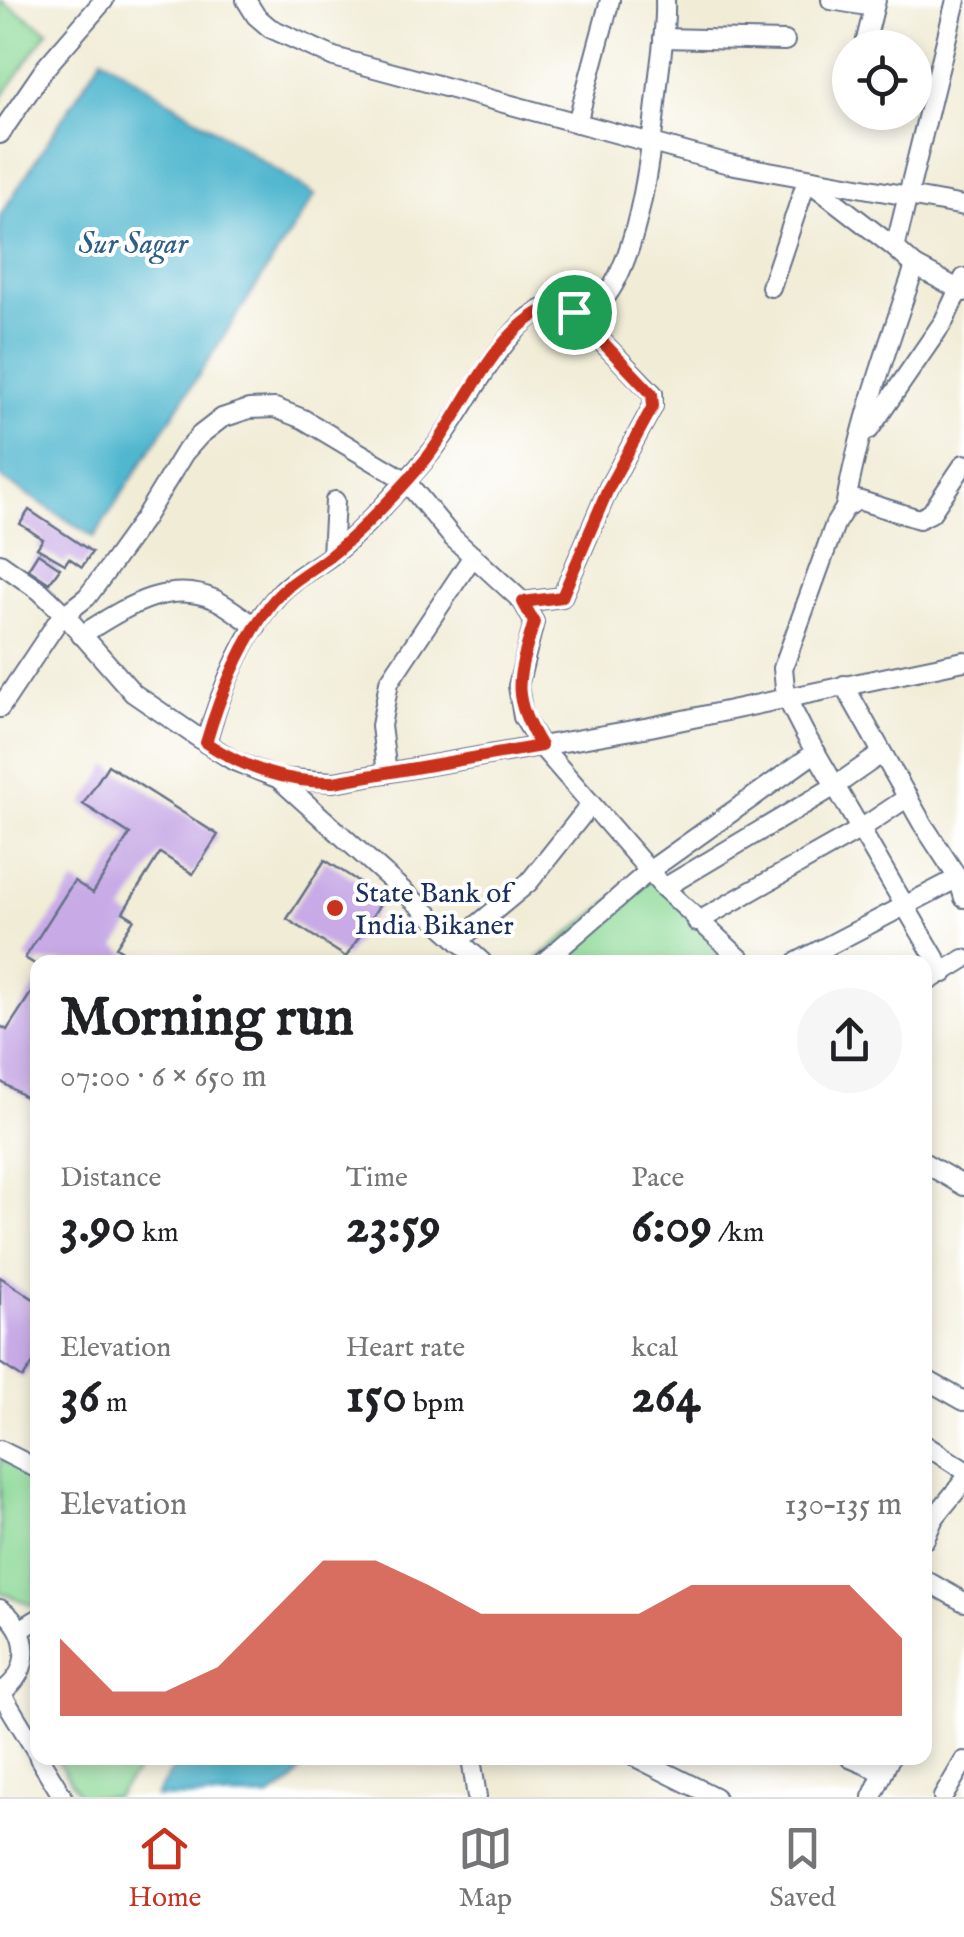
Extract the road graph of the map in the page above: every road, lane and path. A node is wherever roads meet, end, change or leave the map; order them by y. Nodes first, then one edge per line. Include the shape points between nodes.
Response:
1 (104, 0) edge
2 (246, 0) edge
3 (610, 0) edge
4 (665, 0) edge
5 (831, 0) edge
6 (956, 0) edge
7 (874, 4) edge
8 (868, 30) edge
9 (663, 38) junction
10 (785, 41) dead end
11 (578, 122) junction
12 (0, 134) edge
13 (654, 141) junction
14 (807, 180) junction
15 (909, 196) junction
16 (964, 206) edge
17 (895, 248) junction
18 (916, 266) junction
19 (771, 287) dead end
20 (963, 287) edge
21 (574, 312) junction
22 (861, 441) junction
23 (964, 464) edge
24 (405, 480) junction
25 (335, 501) dead end
26 (844, 508) junction
27 (332, 555) junction
28 (472, 556) junction
29 (0, 563) edge
30 (523, 602) junction
31 (64, 614) junction
32 (256, 628) junction
33 (80, 634) junction
34 (964, 661) edge
35 (844, 686) junction
36 (786, 697) junction
37 (0, 708) edge
38 (206, 743) junction
39 (541, 746) junction
40 (816, 752) junction
41 (881, 754) junction
42 (387, 773) junction
43 (277, 778) junction
44 (835, 786) junction
45 (908, 796) junction
46 (591, 804) junction
47 (859, 830) junction
48 (649, 871) junction
49 (958, 878) junction
50 (664, 888) junction
51 (964, 898) edge
52 (905, 907) junction
53 (697, 922) junction
54 (458, 941) junction
55 (474, 955) edge
56 (552, 955) edge
57 (736, 955) edge
58 (811, 955) edge
59 (964, 959) edge
60 (944, 972) junction
61 (932, 979) edge
62 (932, 1167) edge
63 (964, 1186) edge
64 (932, 1383) edge
65 (964, 1401) edge
66 (932, 1449) edge
67 (0, 1450) edge
68 (30, 1465) edge
69 (964, 1470) edge
70 (964, 1480) edge
71 (932, 1523) edge
72 (932, 1584) edge
73 (964, 1602) edge
74 (0, 1609) edge
75 (30, 1624) edge
76 (20, 1630) junction
77 (1, 1693) edge
78 (30, 1742) edge
79 (964, 1762) edge
80 (43, 1765) edge
81 (472, 1765) edge
82 (651, 1765) edge
83 (886, 1765) edge
84 (62, 1797) edge
85 (477, 1797) edge
86 (715, 1797) edge
87 (872, 1797) edge
88 (944, 1797) edge

1 - 12 street via 46,66
2 - 11 street via 270,28 334,56
3 - 11 street
4 - 9 street
5 - 7 street
6 - 15 street
7 - 8 street
9 - 10 street
9 - 13 street
11 - 13 street
13 - 14 street
13 - 21 street via 616,280 604,299
14 - 15 street
14 - 17 street
14 - 19 street
15 - 16 street
15 - 17 street
17 - 18 street
18 - 20 street
18 - 22 street
20 - 22 street
21 - 24 street via 550,307 521,326
21 - 30 street via 652,394 653,406 562,597
22 - 26 street
23 - 26 street via 931,513 919,519 858,500
24 - 27 street
24 - 28 street
24 - 31 street via 275,408 222,418 184,453 102,577
25 - 27 street
26 - 36 street via 783,668
27 - 32 street via 279,594
28 - 30 street
28 - 42 street via 389,682 380,726
29 - 31 street
30 - 39 street via 534,622 519,703
31 - 33 street
31 - 37 street
32 - 33 street via 218,601 181,593 138,602
32 - 38 street via 226,682
33 - 38 street via 133,693
34 - 35 street
35 - 36 street
35 - 41 street
36 - 39 street
36 - 40 street
38 - 43 street
39 - 42 street
39 - 46 street
40 - 44 street
40 - 48 street
41 - 44 street
41 - 45 street
42 - 43 street via 334,782
43 - 54 street
44 - 47 street
44 - 50 street
45 - 47 street
45 - 49 street
46 - 48 street
46 - 54 street via 529,882
47 - 52 street
47 - 53 street
48 - 50 street
48 - 56 street
49 - 51 street
49 - 52 street
50 - 53 street
52 - 58 street
52 - 60 street
53 - 57 street
54 - 55 street
59 - 60 street
60 - 61 street
62 - 63 street
64 - 65 street
66 - 69 street
67 - 68 street
70 - 71 street
72 - 73 street
74 - 76 street
75 - 76 street
76 - 77 street via 22,1669
77 - 78 street
79 - 88 street
80 - 84 street
81 - 85 street
82 - 86 street
83 - 87 street

